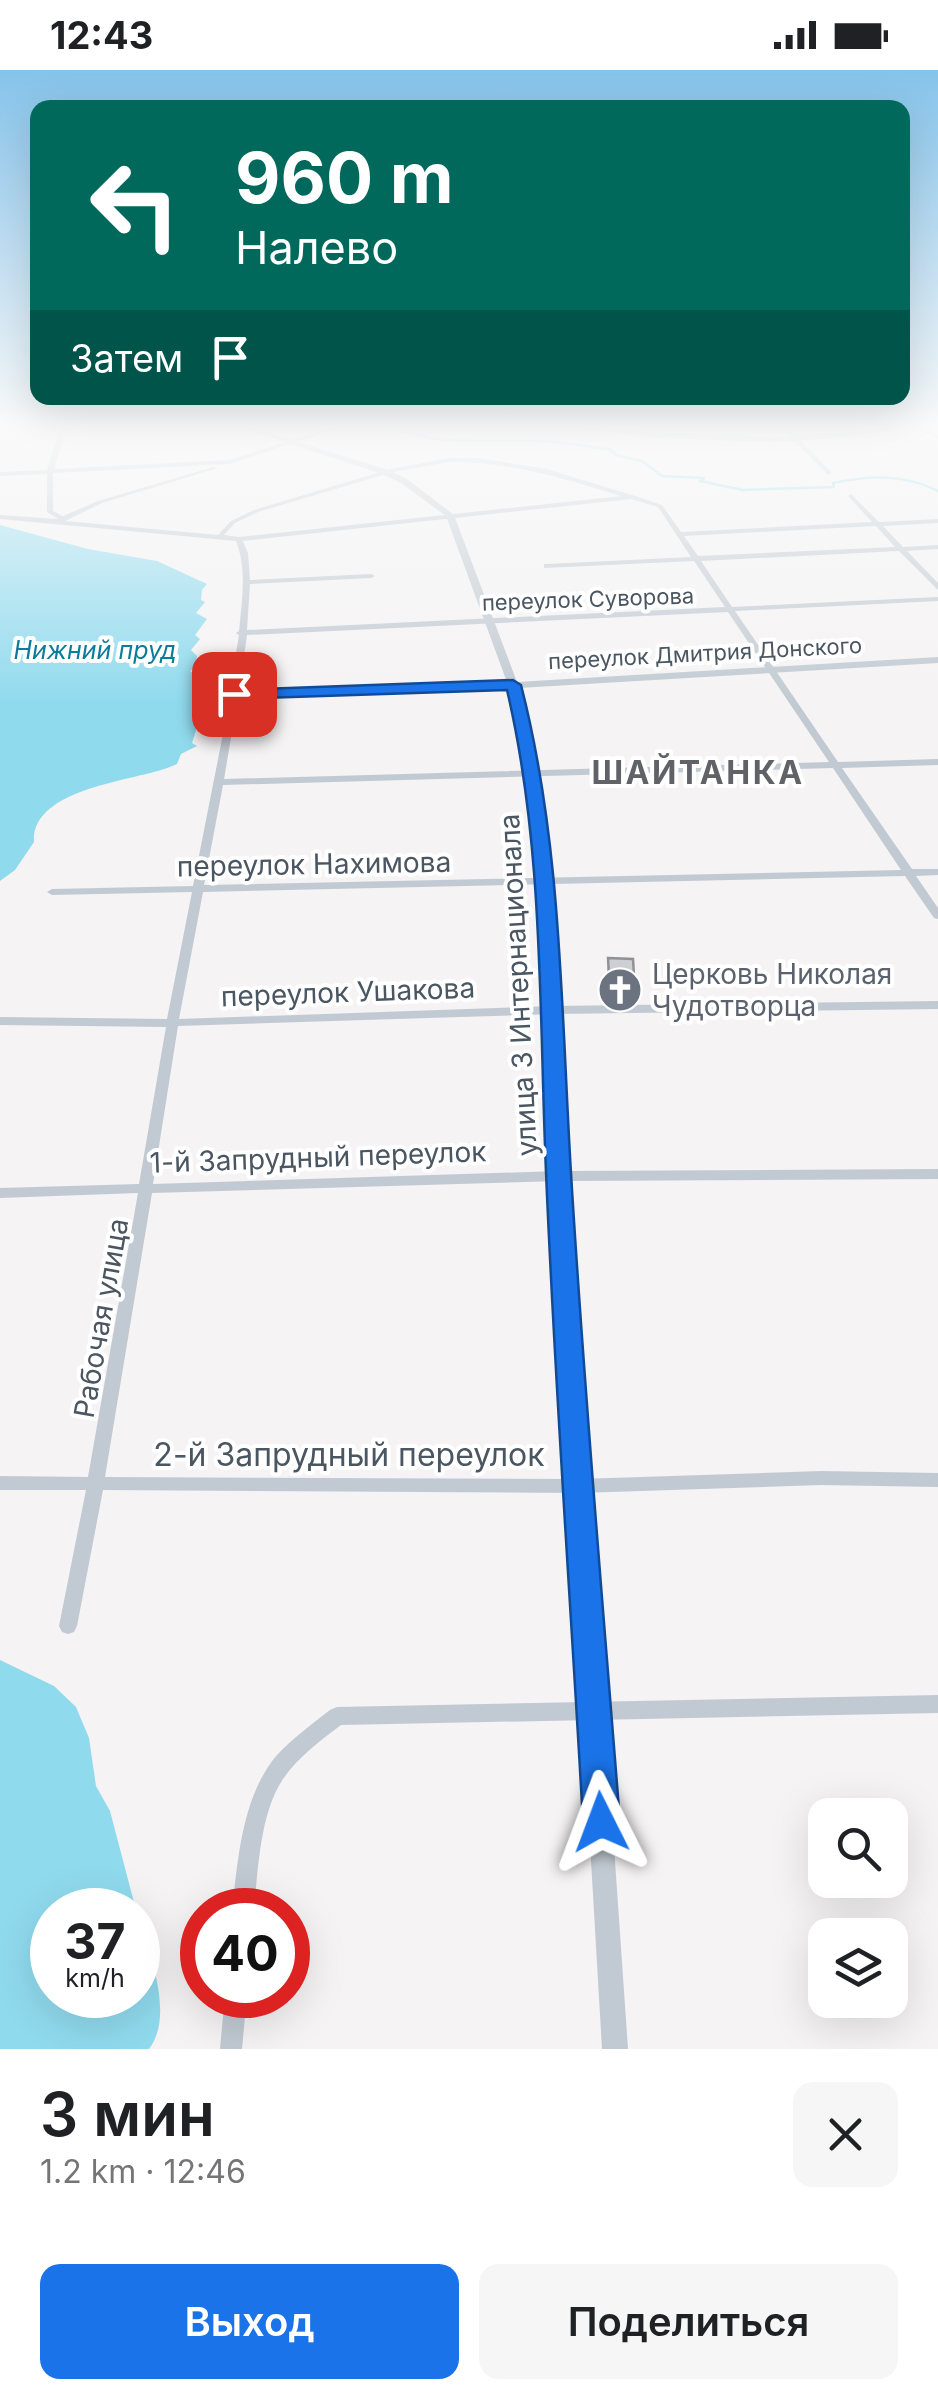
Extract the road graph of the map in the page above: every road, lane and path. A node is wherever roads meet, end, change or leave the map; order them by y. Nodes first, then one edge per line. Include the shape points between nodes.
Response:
1 (63, 520) edge
2 (237, 520) edge
3 (396, 520) edge
4 (452, 520) edge
5 (670, 520) edge
6 (871, 520) edge
7 (938, 521) edge
8 (874, 524) junction
9 (680, 534) junction
10 (220, 535) junction
11 (238, 539) junction
12 (938, 547) edge
13 (899, 549) junction
14 (697, 559) junction
15 (547, 566) dead end
16 (371, 576) dead end
17 (248, 582) junction
18 (938, 588) edge
19 (938, 598) edge
20 (732, 610) junction
21 (491, 621) junction
22 (240, 633) junction
23 (938, 660) edge
24 (770, 668) junction
25 (513, 685) junction
26 (234, 694) junction
27 (938, 762) edge
28 (834, 766) junction
29 (534, 776) junction
30 (219, 782) junction
31 (938, 872) edge
32 (910, 873) junction
33 (545, 882) junction
34 (197, 889) junction
35 (52, 892) dead end
36 (938, 916) edge
37 (938, 1005) edge
38 (554, 1010) junction
39 (0, 1021) edge
40 (173, 1023) junction
41 (938, 1174) edge
42 (558, 1176) junction
43 (148, 1190) junction
44 (0, 1193) edge
45 (938, 1480) edge
46 (98, 1482) junction
47 (0, 1483) edge
48 (579, 1486) junction
49 (68, 1626) dead end
50 (938, 1704) edge
51 (594, 1709) junction
52 (246, 1888) edge
53 (233, 2018) edge
54 (230, 2049) edge
55 (615, 2049) edge

1 - 10 street
2 - 10 street
3 - 11 street
4 - 21 street, улица 3 Интернационала
5 - 9 street
6 - 8 street
7 - 8 street
8 - 9 street
8 - 13 street
9 - 14 street
10 - 11 street
11 - 17 street via 246,548
12 - 13 street
13 - 14 street
13 - 18 street
14 - 15 street
14 - 20 street
16 - 17 street
17 - 22 street, Рабочая улица
19 - 20 street, переулок Суворова
20 - 21 street, переулок Суворова
20 - 24 street
21 - 22 street, переулок Суворова
21 - 25 street, улица 3 Интернационала
22 - 26 street, Рабочая улица
23 - 24 street, переулок Дмитрия Донского
24 - 25 street, переулок Дмитрия Донского
24 - 28 street
25 - 26 street, переулок Дмитрия Донского
25 - 29 street, улица 3 Интернационала
26 - 30 street, Рабочая улица
27 - 28 street
28 - 29 street
28 - 32 street
29 - 30 street
29 - 33 street, улица 3 Интернационала
30 - 34 street, Рабочая улица
31 - 32 street, переулок Нахимова
32 - 33 street, переулок Нахимова
32 - 36 street
33 - 34 street, переулок Нахимова
33 - 38 street, улица 3 Интернационала
34 - 35 street, переулок Нахимова
34 - 40 street, Рабочая улица
37 - 38 street, переулок Ушакова
38 - 40 street, переулок Ушакова
38 - 42 street, улица 3 Интернационала
39 - 40 street, переулок Ушакова
40 - 43 street, Рабочая улица
41 - 42 street, 1-й Запрудный переулок
42 - 43 street, 1-й Запрудный переулок
42 - 48 street, улица 3 Интернационала
43 - 44 street, 1-й Запрудный переулок
43 - 46 street, Рабочая улица
45 - 48 street, 2-й Запрудный переулок
46 - 47 street, 2-й Запрудный переулок
46 - 48 street, 2-й Запрудный переулок
46 - 49 street, Рабочая улица
48 - 51 street, улица 3 Интернационала
50 - 51 street
51 - 52 street via 337,1716 301,1744 271,1782
51 - 55 street, улица 3 Интернационала
53 - 54 street

